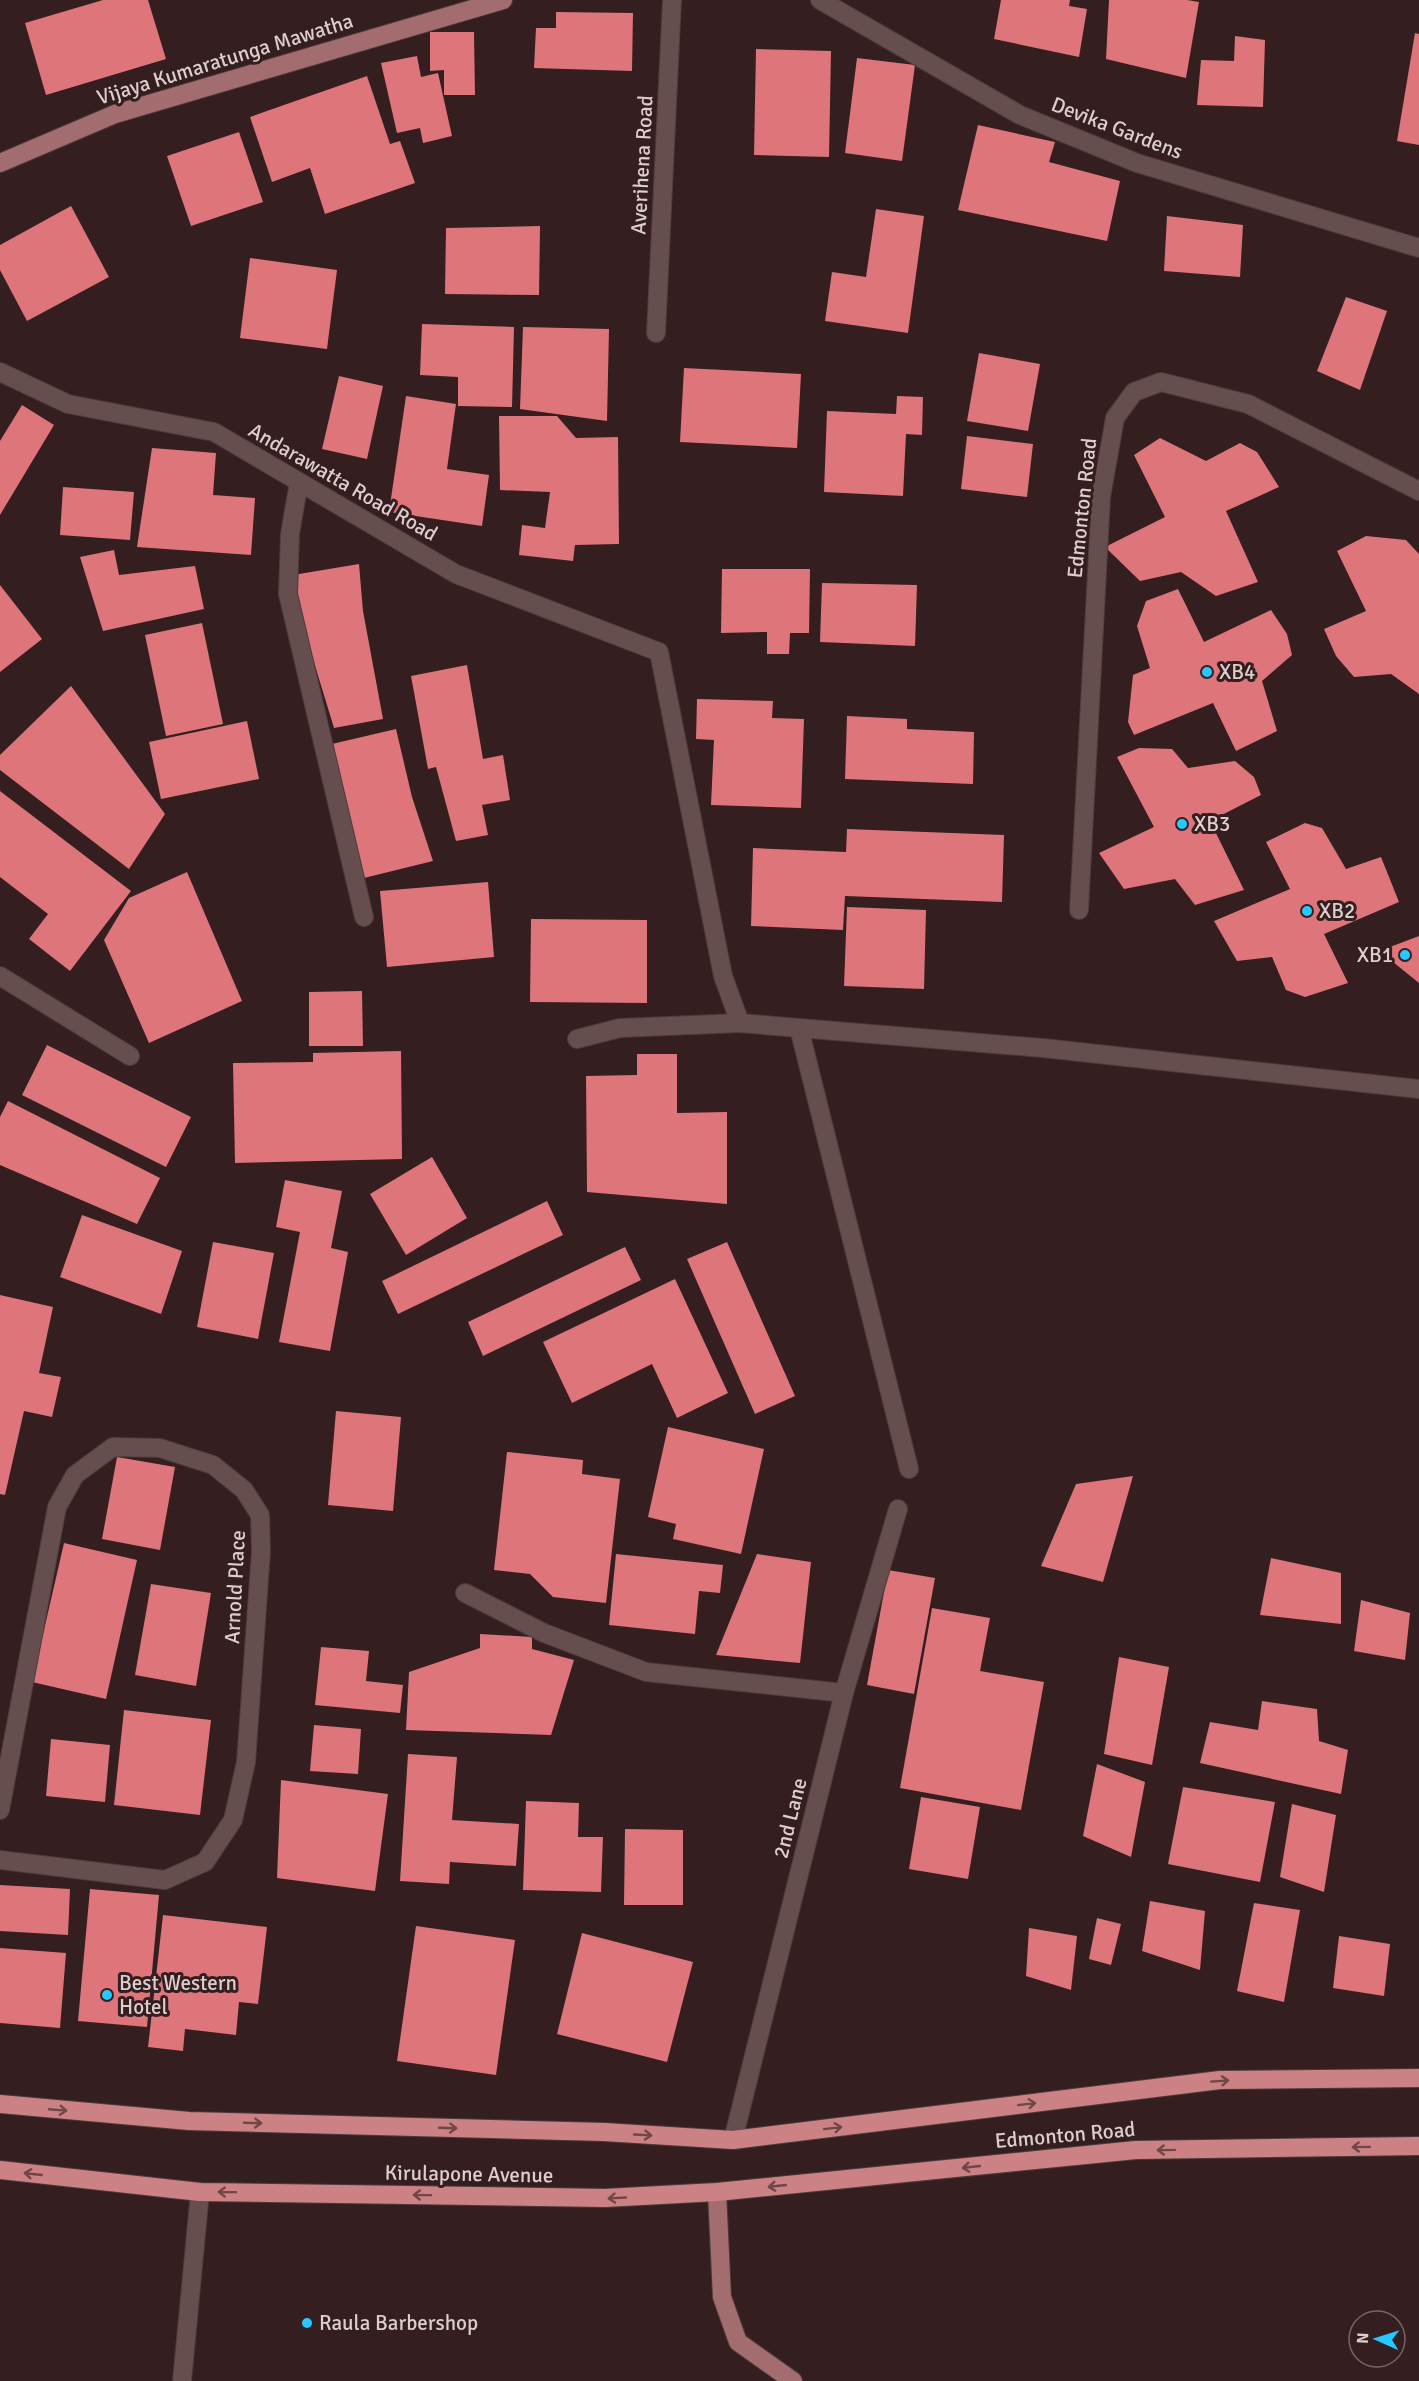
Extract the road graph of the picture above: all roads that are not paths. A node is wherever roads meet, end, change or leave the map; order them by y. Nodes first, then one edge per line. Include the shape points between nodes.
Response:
1 (503, 0) edge
2 (672, 0) edge
3 (820, 0) edge
4 (0, 163) edge
5 (1419, 248) edge
6 (656, 333) dead end
7 (0, 372) edge
8 (299, 482) junction
9 (1419, 491) edge
10 (1080, 910) dead end
11 (364, 917) dead end
12 (0, 976) edge
13 (740, 1023) junction
14 (799, 1028) junction
15 (577, 1039) dead end
16 (130, 1056) dead end
17 (1419, 1089) edge
18 (909, 1469) dead end
19 (898, 1509) dead end
20 (465, 1593) dead end
21 (844, 1693) junction
22 (0, 1810) edge
23 (0, 1860) edge
24 (1419, 2078) edge
25 (0, 2104) edge
26 (733, 2140) junction
27 (1419, 2146) edge
28 (0, 2170) edge
29 (201, 2192) junction
30 (717, 2192) junction
31 (182, 2381) edge
32 (793, 2381) edge

1 - 4 main road, Vijaya Kumaratunga Mawatha via 115,114
2 - 6 street, Averihena Road
3 - 5 street, Devika Gardens via 1030,119 1137,163
7 - 8 street, Andarawatta Road Road via 68,405 213,432
8 - 11 street via 290,534 288,594
8 - 13 street, Andarawatta Road Road via 456,574 659,652 723,976
9 - 10 street, Edmonton Road via 1248,404 1161,382 1134,392 1114,418 1101,497
12 - 16 street
13 - 14 street
13 - 15 street via 620,1028
14 - 17 street via 1043,1048
14 - 18 street
19 - 21 street, 2nd Lane
20 - 21 street via 544,1633 646,1672
21 - 26 street, 2nd Lane
22 - 23 street, Arnold Place via 57,1507 75,1475 113,1447 160,1448 213,1465 244,1490 260,1515 261,1551 246,1762 232,1820 205,1862 165,1880
26 -> 24 highway, Edmonton Road via 1220,2080
25 -> 26 highway via 189,2121 604,2132
27 -> 30 highway, Edmonton Road via 1136,2150
29 -> 28 highway, Kirulapone Avenue
30 -> 29 highway, Kirulapone Avenue via 605,2198
29 - 31 street
30 - 32 main road via 722,2297 738,2342

